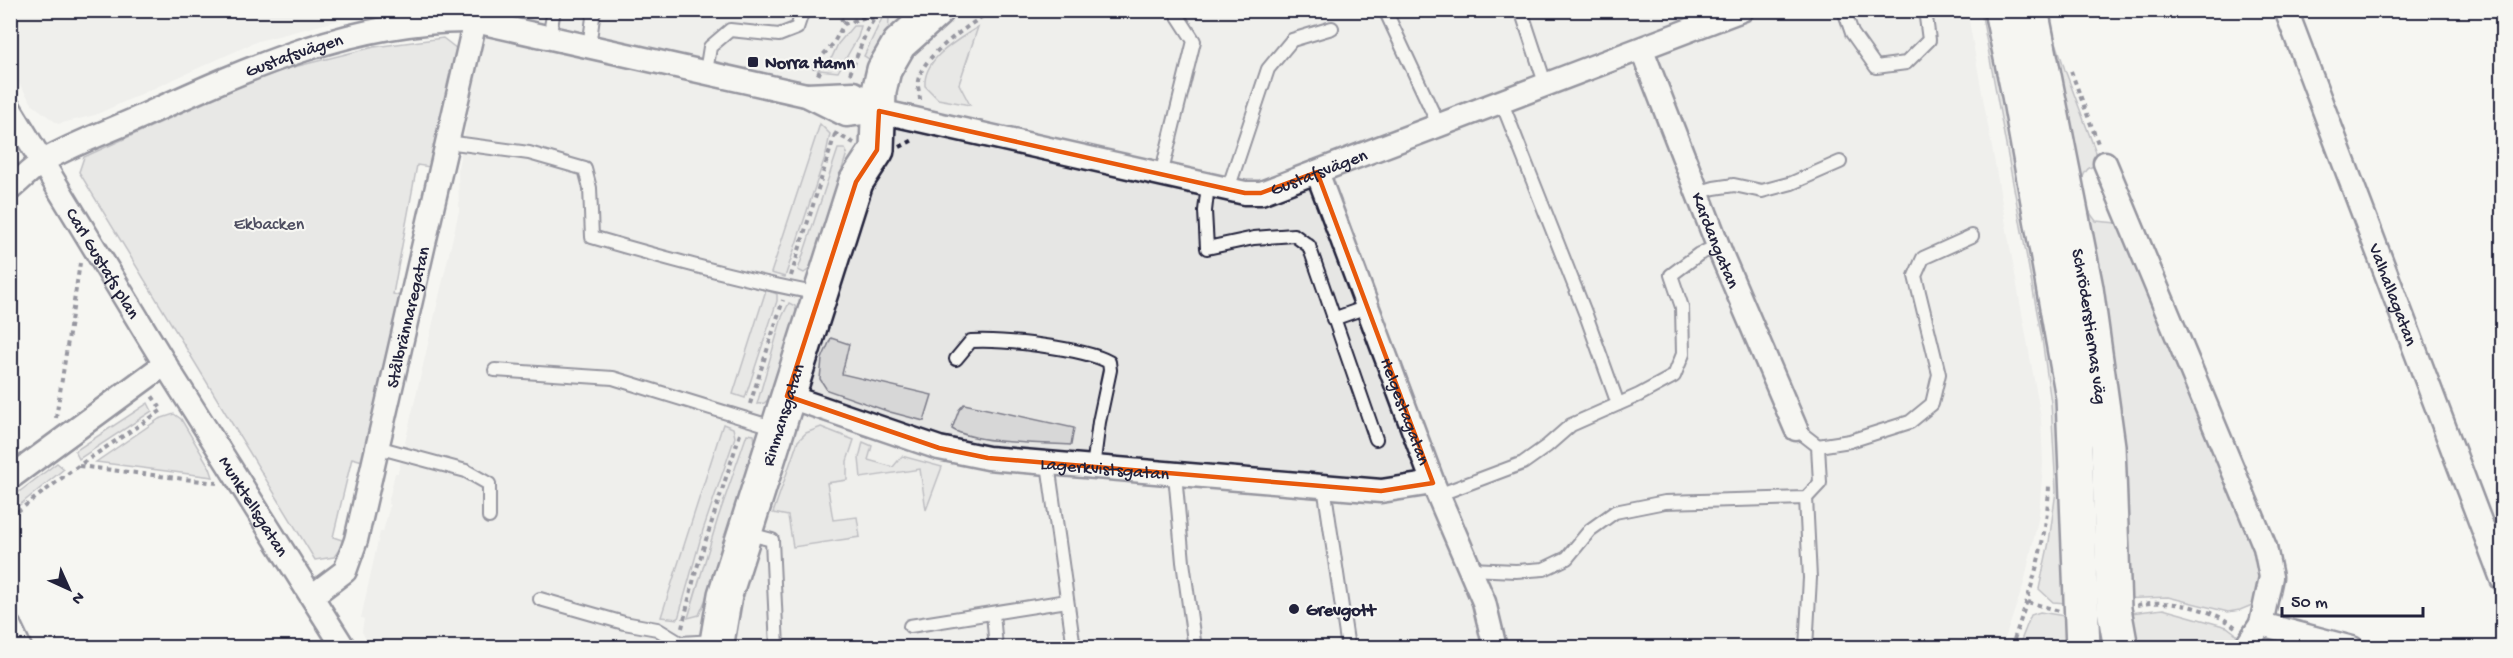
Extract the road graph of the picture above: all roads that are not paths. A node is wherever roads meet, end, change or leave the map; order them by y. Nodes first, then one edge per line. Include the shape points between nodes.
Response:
1 (554, 10) edge
2 (594, 10) edge
3 (803, 10) edge
4 (1174, 10) edge
5 (1385, 10) edge
6 (1521, 10) edge
7 (1742, 10) edge
8 (1844, 10) edge
9 (1925, 10) edge
10 (2001, 10) edge
11 (2031, 10) edge
12 (2286, 10) edge
13 (922, 16) edge
14 (475, 21) junction
15 (1332, 28) dead end
16 (549, 38) junction
17 (589, 46) junction
18 (1642, 50) junction
19 (706, 72) junction
20 (1546, 86) junction
21 (1502, 103) junction
22 (10, 109) edge
23 (879, 111) junction
24 (1439, 126) junction
25 (447, 142) junction
26 (44, 161) junction
27 (1840, 162) dead end
28 (2105, 163) road end
29 (1317, 172) junction
30 (1161, 175) junction
31 (856, 182) junction
32 (1218, 187) junction
33 (10, 189) edge
34 (1697, 193) junction
35 (1971, 236) dead end
36 (1718, 246) junction
37 (820, 294) junction
38 (1367, 307) junction
39 (1332, 319) junction
40 (956, 359) dead end
41 (165, 364) junction
42 (495, 370) dead end
43 (787, 396) junction
44 (1618, 404) junction
45 (777, 428) junction
46 (1796, 429) joint
47 (1376, 439) dead end
48 (1818, 446) junction
49 (377, 447) junction
50 (1048, 464) junction
51 (1093, 468) junction
52 (1175, 474) junction
53 (10, 478) edge
54 (1324, 486) junction
55 (1436, 489) junction
56 (1806, 498) junction
57 (489, 516) dead end
58 (744, 532) junction
59 (1470, 569) junction
60 (2502, 579) edge
61 (312, 596) junction
62 (540, 599) dead end
63 (1067, 601) junction
64 (993, 613) junction
65 (910, 626) dead end
66 (10, 627) edge
67 (2252, 638) edge
68 (716, 644) edge
69 (678, 645) edge
70 (20, 648) edge
71 (344, 648) edge
72 (777, 648) edge
73 (996, 648) edge
74 (1074, 648) edge
75 (1195, 648) edge
76 (1348, 648) edge
77 (1496, 648) edge
78 (1806, 648) edge
79 (2083, 648) edge
80 (2121, 648) edge
81 (2352, 648) edge

1 - 16 lane
2 - 17 lane
3 - 19 lane via 797,28 779,35 730,30 710,47
4 - 30 lane via 1194,41
5 - 24 lane
6 - 20 lane
7 - 18 street, Gustafsvägen
8 - 9 lane via 1852,33 1876,67 1906,63 1929,40
10 - 79 street, Schröderstiernas väg via 2073,397
11 - 80 street, Schröderstiernas väg via 2086,288 2108,446 2114,609
12 - 60 street, Valhallagatan
13 - 23 street, Rinmansgatan via 918,48 907,77
13 - 23 street, Rinmansgatan via 884,70
14 - 16 street, Gustafsvägen
14 - 25 street, Stålbrännaregatan
14 - 26 street, Gustafsvägen via 436,20 297,52 233,75
15 - 32 lane via 1292,40 1268,69
16 - 17 street, Gustafsvägen
17 - 19 street, Gustafsvägen
18 - 20 street, Gustafsvägen
18 - 34 street, Kardangatan
19 - 23 street, Gustafsvägen via 806,94 846,116
20 - 21 street, Gustafsvägen
21 - 24 street, Gustafsvägen
21 - 44 lane
22 - 26 street
23 - 30 street, Gustafsvägen
23 - 31 street, Rinmansgatan via 877,150
23 - 31 street, Rinmansgatan via 845,136
24 - 29 street, Gustafsvägen
25 - 37 lane via 529,153 585,169 590,188 592,237
25 - 49 street, Stålbrännaregatan
26 - 33 street, Gustafsvägen
26 - 41 street, Carl Gustafs plan
27 - 34 lane via 1762,191 1734,185
28 - 67 street via 2265,548 2271,577
29 - 32 street, Gustafsvägen via 1261,193
29 - 38 street, Helgestagatan
30 - 32 street, Gustafsvägen
31 - 37 street, Rinmansgatan
32 - 39 lane via 1205,211 1207,248 1294,235 1309,246
34 - 36 street, Kardangatan
35 - 48 lane via 1923,258 1915,276 1939,374 1932,404 1910,422 1850,441
36 - 44 lane via 1671,275 1682,307 1683,354 1674,376
36 - 46 street, Kardangatan
37 - 43 street, Rinmansgatan
38 - 39 lane
38 - 55 street, Helgestagatan
39 - 47 lane
40 - 51 lane via 971,341 995,340 1058,349 1109,362
41 - 53 street
41 - 61 street, Munktellsgatan
42 - 45 lane via 613,378
43 - 45 street, Rinmansgatan
43 - 50 street, Lagerkvistsgatan via 939,448
44 - 55 lane via 1571,425 1523,463
45 - 58 street, Rinmansgatan
46 - 48 lane
48 - 56 lane via 1820,483
49 - 57 lane via 466,471 489,484
49 - 61 street, Stålbrännaregatan via 345,571
50 - 51 street, Lagerkvistsgatan
50 - 63 lane
51 - 52 street, Lagerkvistsgatan
52 - 54 street, Lagerkvistsgatan
52 - 75 lane
54 - 55 street, Lagerkvistsgatan via 1381,491
54 - 76 lane
55 - 59 street, Helgestagatan
56 - 59 lane via 1665,502 1615,512 1590,530 1567,558 1544,569
56 - 78 lane via 1810,578
58 - 68 street, Rinmansgatan via 725,595
58 - 72 lane via 771,540
59 - 77 street, Helgestagatan
61 - 71 street, Munktellsgatan
62 - 69 lane via 657,629
63 - 64 lane
63 - 74 lane
64 - 65 lane
64 - 73 lane
66 - 70 street
67 - 81 street
68 - 69 lane

